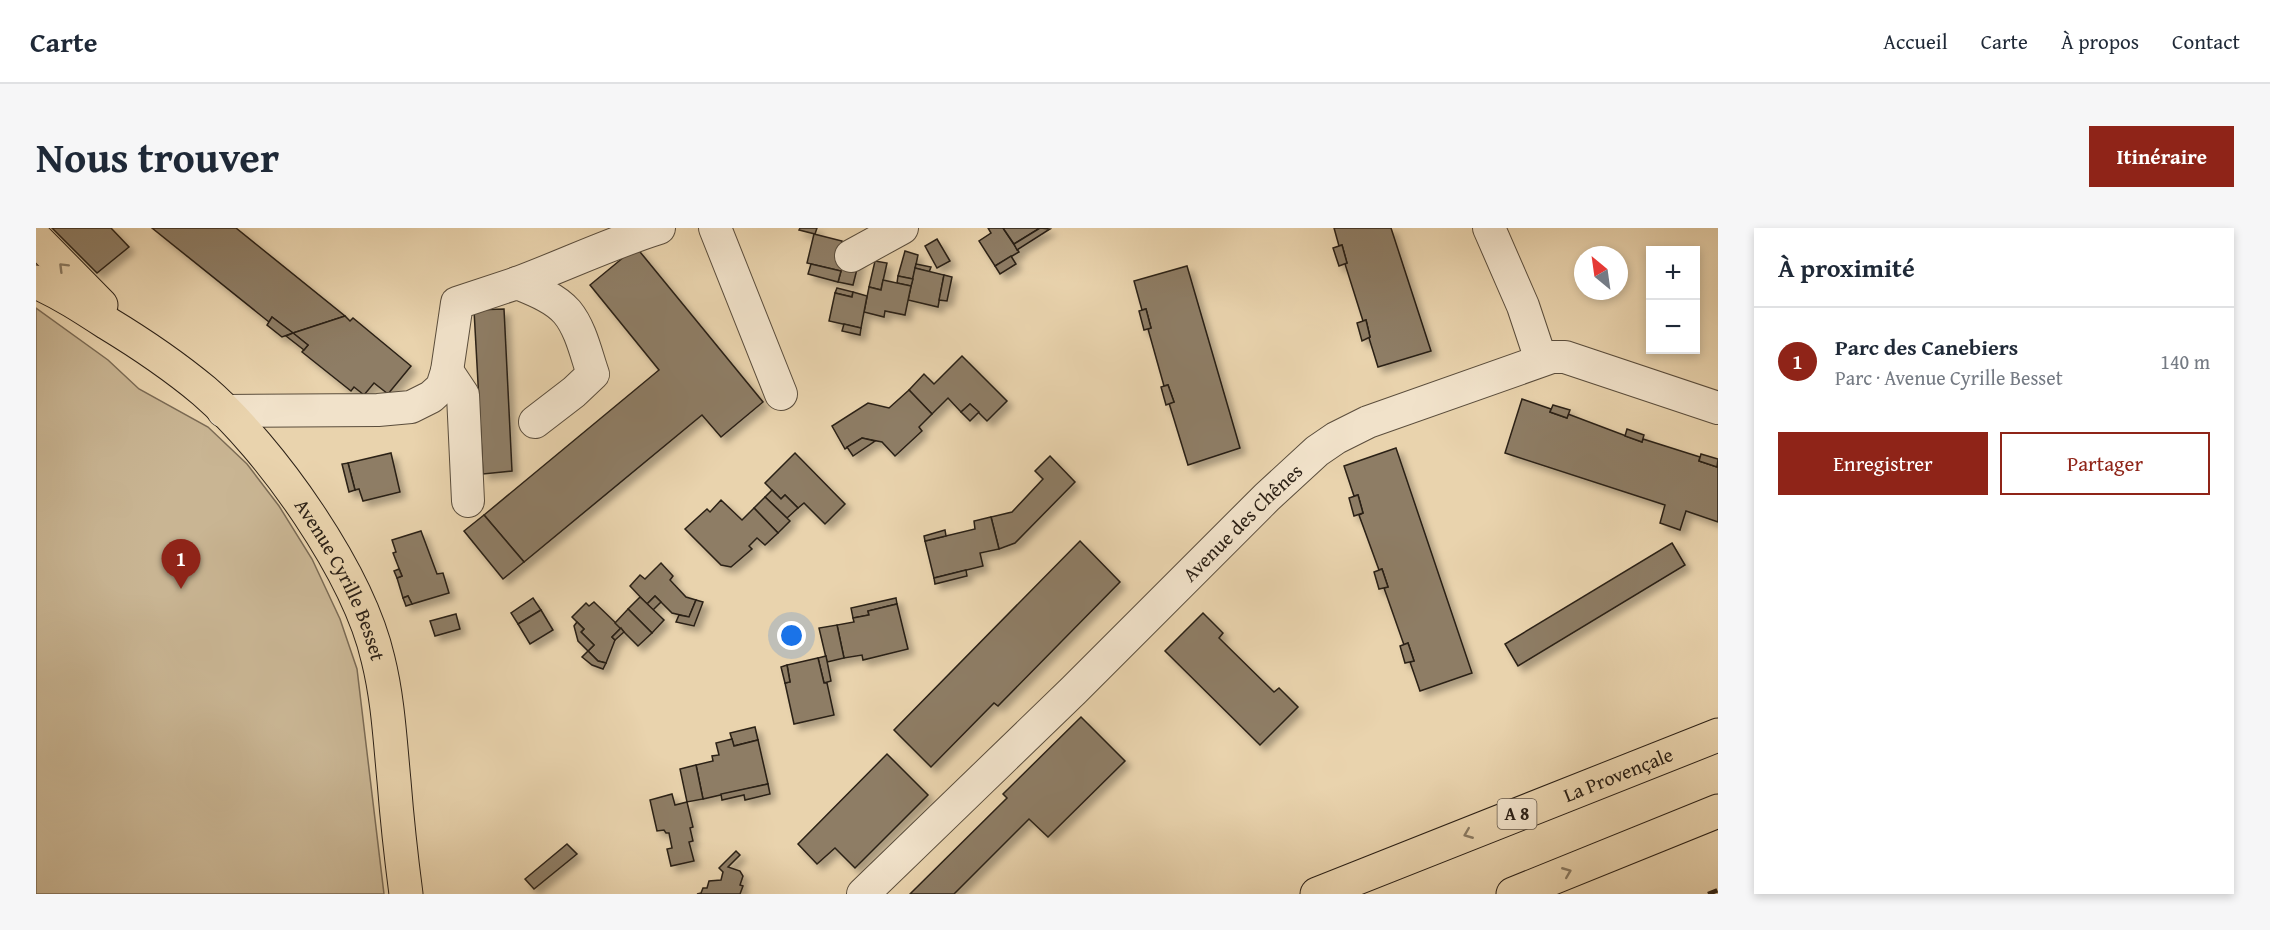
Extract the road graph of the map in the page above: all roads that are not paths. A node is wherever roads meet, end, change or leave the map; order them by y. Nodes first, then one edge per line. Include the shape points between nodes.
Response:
1 (659, 228) edge
2 (716, 228) edge
3 (902, 228) edge
4 (1489, 228) edge
5 (36, 239) edge
6 (851, 256) dead end
7 (36, 282) edge
8 (517, 283) junction
9 (133, 339) junction
10 (1542, 360) junction
11 (447, 371) junction
12 (781, 394) dead end
13 (1718, 408) edge
14 (223, 411) junction
15 (535, 422) dead end
16 (468, 501) dead end
17 (1718, 735) edge
18 (1718, 811) edge
19 (406, 894) edge
20 (863, 894) edge
21 (1317, 894) edge
22 (1513, 894) edge

1 - 8 street
2 - 12 street
3 - 6 street
4 - 10 street
9 -> 5 main road, Avenue Cyrille Besset
7 - 9 main road, Avenue Cyrille Besset
8 - 11 street via 457,303
8 - 15 street via 543,294 566,312 580,337 592,374
9 - 14 main road, Avenue Cyrille Besset via 204,391
10 - 13 street, Avenue des Chênes via 1565,357
10 - 20 street, Avenue des Chênes via 1368,422 1317,452
11 - 14 street via 442,387 432,397 411,407
11 - 16 street via 463,396
14 - 19 main road, Avenue Cyrille Besset via 301,503 343,571 368,625 387,706
17 -> 21 main road, La Provençale / A 8
22 -> 18 main road

